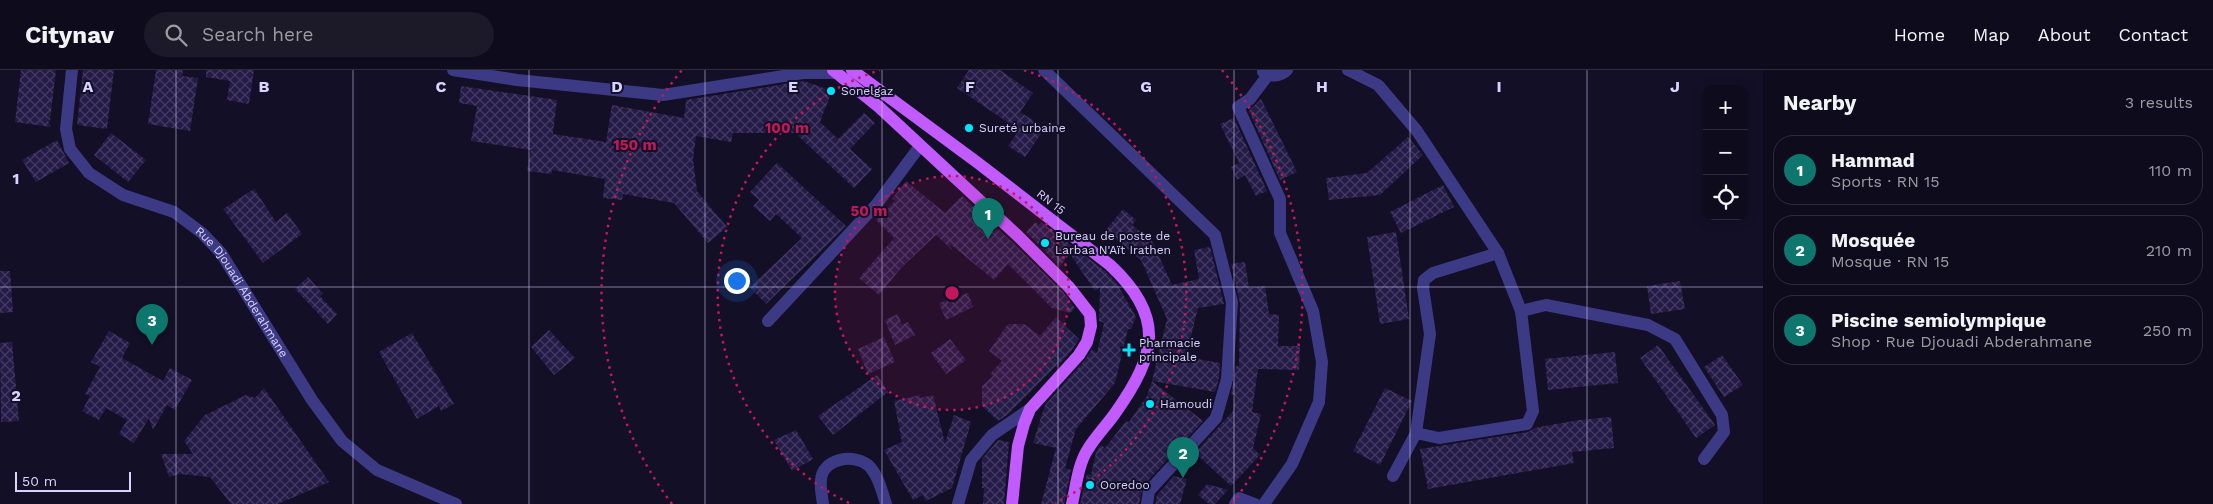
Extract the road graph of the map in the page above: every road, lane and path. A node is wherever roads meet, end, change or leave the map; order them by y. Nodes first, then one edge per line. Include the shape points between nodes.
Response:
1 (72, 70) edge
2 (453, 70) edge
3 (852, 70) edge
4 (1044, 70) edge
5 (1287, 70) edge
6 (1348, 70) edge
7 (835, 71) edge
8 (1265, 73) edge
9 (920, 146) junction
10 (1498, 253) junction
11 (1521, 311) junction
12 (768, 321) dead end
13 (1030, 409) junction
14 (1416, 433) junction
15 (1704, 459) dead end
16 (1393, 476) dead end
17 (456, 504) edge
18 (823, 504) edge
19 (886, 504) edge
20 (958, 504) edge
21 (1012, 504) edge
22 (1072, 504) edge
23 (1147, 504) edge
24 (1235, 504) edge
25 (1255, 504) edge
26 (1264, 504) edge

1 - 17 street, Rue Djouadi Abderahmane via 66,128 70,149 88,173 122,195 174,212 202,233 221,253 312,400 342,441 377,470
2 - 7 street via 663,95
3 - 22 main road, RN 15 via 1110,265 1126,280 1149,318 1150,331 1143,368 1087,450
4 - 23 street via 1215,235 1232,302 1227,379 1216,418 1149,491
5 - 8 street via 1280,75
6 - 10 street via 1378,85 1417,131
7 - 9 main road
8 - 26 street via 1250,99 1238,107 1280,199 1280,233 1313,311 1322,362 1319,402 1292,464
9 - 12 street via 876,205
9 - 13 main road via 1063,281 1090,314 1088,342
10 - 11 street
10 - 14 street via 1433,273 1424,280 1430,334
11 - 14 street via 1533,411 1527,424 1439,438
11 - 15 street via 1546,305 1648,325 1675,339 1722,415 1724,432
13 - 20 street via 992,435 971,460
13 - 21 main road via 1018,446
14 - 16 street
18 - 19 street via 820,479 828,467 841,459 868,465
24 - 25 street via 1238,498

